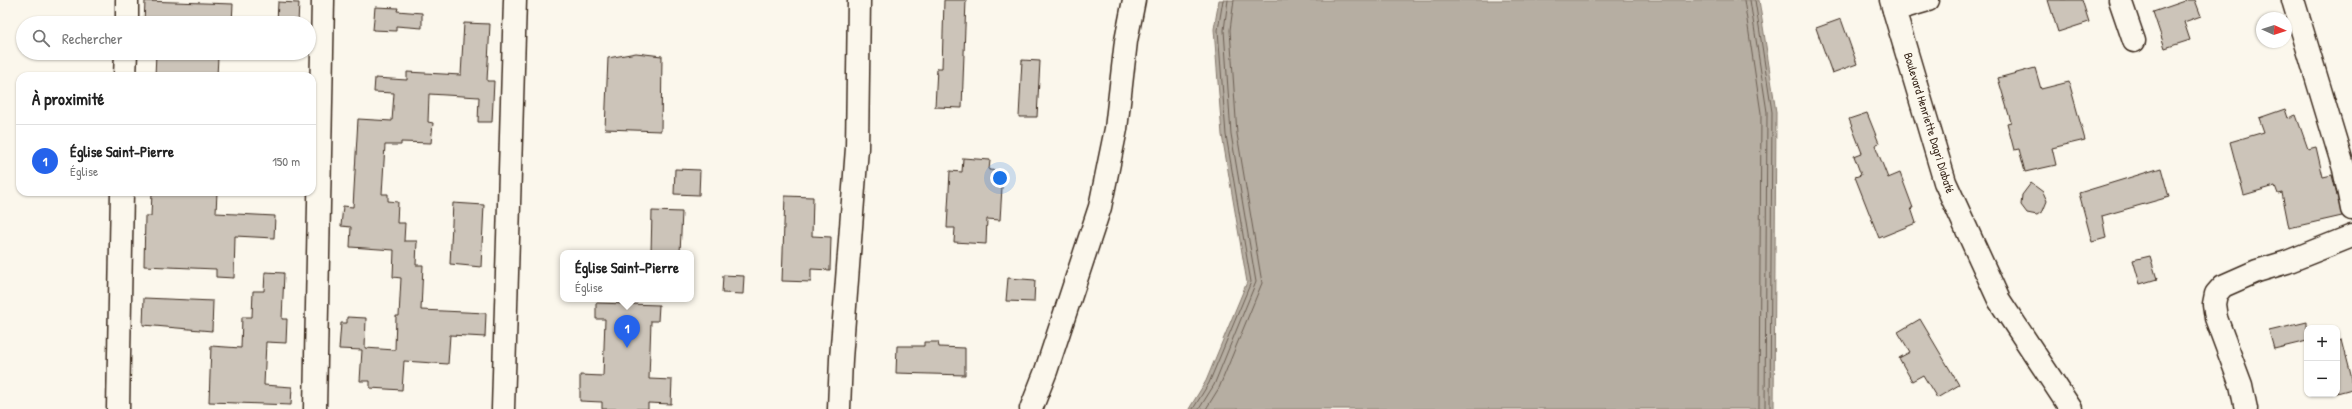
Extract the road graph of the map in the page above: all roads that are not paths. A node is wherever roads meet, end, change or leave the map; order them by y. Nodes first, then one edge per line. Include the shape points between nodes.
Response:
1 (128, 0) edge
2 (323, 0) edge
3 (516, 0) edge
4 (859, 0) edge
5 (1134, 0) edge
6 (1928, 0) edge
7 (2120, 0) edge
8 (2293, 0) edge
9 (1892, 5) edge
10 (127, 16) edge
11 (2134, 41) dead end
12 (126, 60) edge
13 (125, 72) edge
14 (316, 147) edge
15 (122, 196) edge
16 (316, 196) edge
17 (2352, 209) edge
18 (2352, 236) edge
19 (118, 409) edge
20 (315, 409) edge
21 (503, 409) edge
22 (839, 409) edge
23 (1031, 409) edge
24 (2071, 409) edge
25 (2246, 409) edge

1 - 10 street
2 - 14 street
3 - 21 street
4 - 22 street via 857,148 840,359
5 - 23 street via 1126,41 1116,129 1100,207
6 - 9 street
7 - 11 street
8 - 17 street via 2344,169
9 - 24 street, Boulevard Henriette Dagri Diabaté via 1945,182 1999,300
12 - 13 street
15 - 19 street
16 - 20 street
18 - 25 street via 2257,271 2223,286 2216,294 2216,318 2241,385

